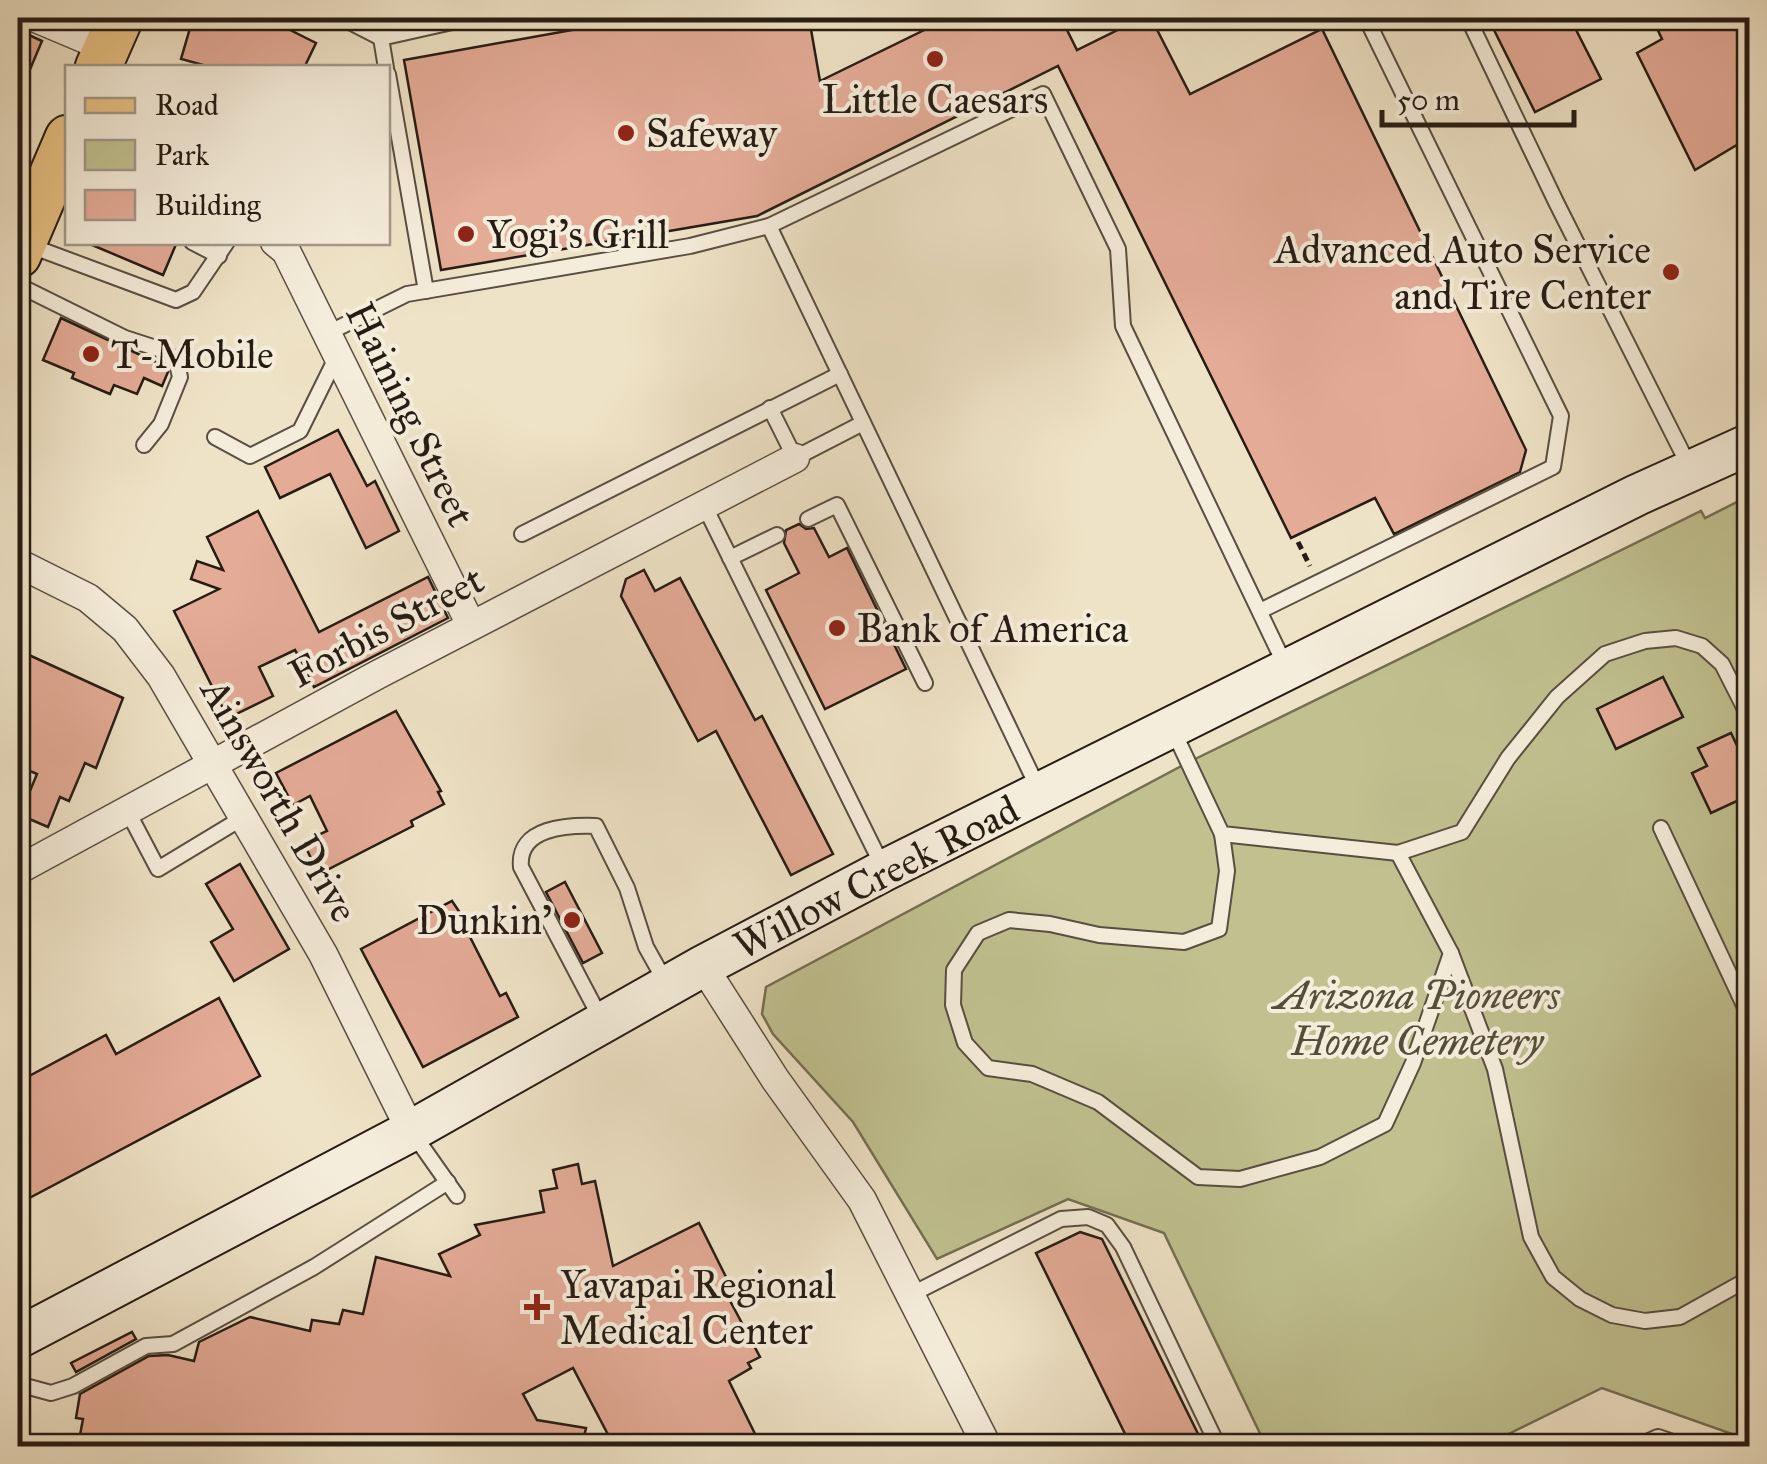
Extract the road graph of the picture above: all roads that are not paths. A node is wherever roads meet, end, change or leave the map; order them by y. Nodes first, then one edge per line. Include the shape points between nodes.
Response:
1 (36, 18) edge
2 (342, 18) edge
3 (470, 18) edge
4 (1366, 18) edge
5 (1468, 18) edge
6 (381, 38) junction
7 (108, 44) edge
8 (386, 65) edge
9 (390, 88) edge
10 (65, 149) edge
11 (59, 183) edge
12 (769, 226) junction
13 (279, 245) edge
14 (223, 249) edge
15 (19, 261) edge
16 (426, 290) junction
17 (332, 344) junction
18 (840, 374) junction
19 (770, 408) junction
20 (863, 423) junction
21 (215, 437) dead end
22 (1750, 444) edge
23 (144, 445) dead end
24 (795, 458) junction
25 (1691, 471) junction
26 (704, 505) junction
27 (808, 519) dead end
28 (522, 534) dead end
29 (776, 534) dead end
30 (730, 558) junction
31 (18, 563) edge
32 (1260, 611) junction
33 (471, 625) junction
34 (1288, 670) junction
35 (925, 683) dead end
36 (1750, 719) edge
37 (1172, 728) junction
38 (212, 763) junction
39 (1040, 793) junction
40 (126, 809) junction
41 (244, 817) junction
42 (1661, 828) dead end
43 (1222, 834) junction
44 (1398, 853) junction
45 (18, 870) edge
46 (885, 870) junction
47 (1451, 953) junction
48 (703, 966) junction
49 (668, 986) junction
50 (1750, 1018) edge
51 (603, 1023) junction
52 (412, 1131) junction
53 (448, 1182) junction
54 (458, 1196) dead end
55 (1750, 1278) edge
56 (910, 1295) junction
57 (18, 1338) edge
58 (18, 1384) edge
59 (987, 1446) edge
60 (1218, 1446) edge
61 (1638, 1446) edge
62 (1685, 1446) edge

1 - 7 street
2 - 6 lane
3 - 6 lane
4 - 32 lane via 1561,416 1553,467
5 - 25 lane
6 - 8 lane
9 - 16 lane
10 - 11 main road
11 - 15 main road
12 - 16 lane via 690,246
12 - 18 lane
12 - 32 lane via 1043,94 1118,249 1123,326
13 - 17 street, Haining Street
14 - 15 lane via 193,292 176,300
15 - 23 lane via 126,338 165,351 177,364 180,378 161,424
16 - 17 lane via 407,294
17 - 21 lane via 300,431 250,456
17 - 33 street, Haining Street
18 - 19 lane
18 - 20 lane
19 - 24 lane
19 - 28 lane
20 - 24 lane
20 - 39 lane
22 - 25 main road, Willow Creek Road
24 - 26 street, Forbis Street
25 - 34 main road, Willow Creek Road
26 - 30 lane
26 - 33 street, Forbis Street
27 - 35 lane via 837,505
29 - 30 lane
30 - 46 lane
31 - 38 street, Ainsworth Drive via 88,598 125,629
32 - 34 lane
33 - 38 street, Forbis Street
34 - 37 main road, Willow Creek Road
36 - 44 lane via 1722,664 1702,646 1676,638 1606,654 1557,697 1462,832
37 - 39 main road, Willow Creek Road
37 - 43 lane
38 - 40 street, Forbis Street
38 - 41 street, Ainsworth Drive
39 - 46 main road, Willow Creek Road
40 - 41 lane via 158,868
40 - 45 street, Forbis Street
41 - 52 street, Ainsworth Drive via 323,954
42 - 50 lane
43 - 44 lane
43 - 47 lane via 1227,871 1219,929 1184,942 1009,920 978,934 954,970 953,1005 965,1043 988,1068 1032,1074 1098,1102 1198,1177 1240,1179 1320,1157 1385,1124
44 - 47 lane
46 - 48 main road, Willow Creek Road
47 - 55 lane via 1495,1069 1531,1238 1552,1276 1612,1316 1645,1321 1680,1317
48 - 49 main road, Willow Creek Road
48 - 56 street via 862,1200
49 - 51 main road, Willow Creek Road
49 - 51 lane via 596,826 565,825 530,840 521,867
51 - 52 main road, Willow Creek Road
52 - 53 lane
52 - 57 main road, Willow Creek Road
53 - 54 lane
53 - 58 lane via 314,1267 173,1344 146,1346 51,1393
56 - 59 street
56 - 60 lane via 1061,1220 1088,1217 1108,1226
61 - 62 lane via 1658,1437

